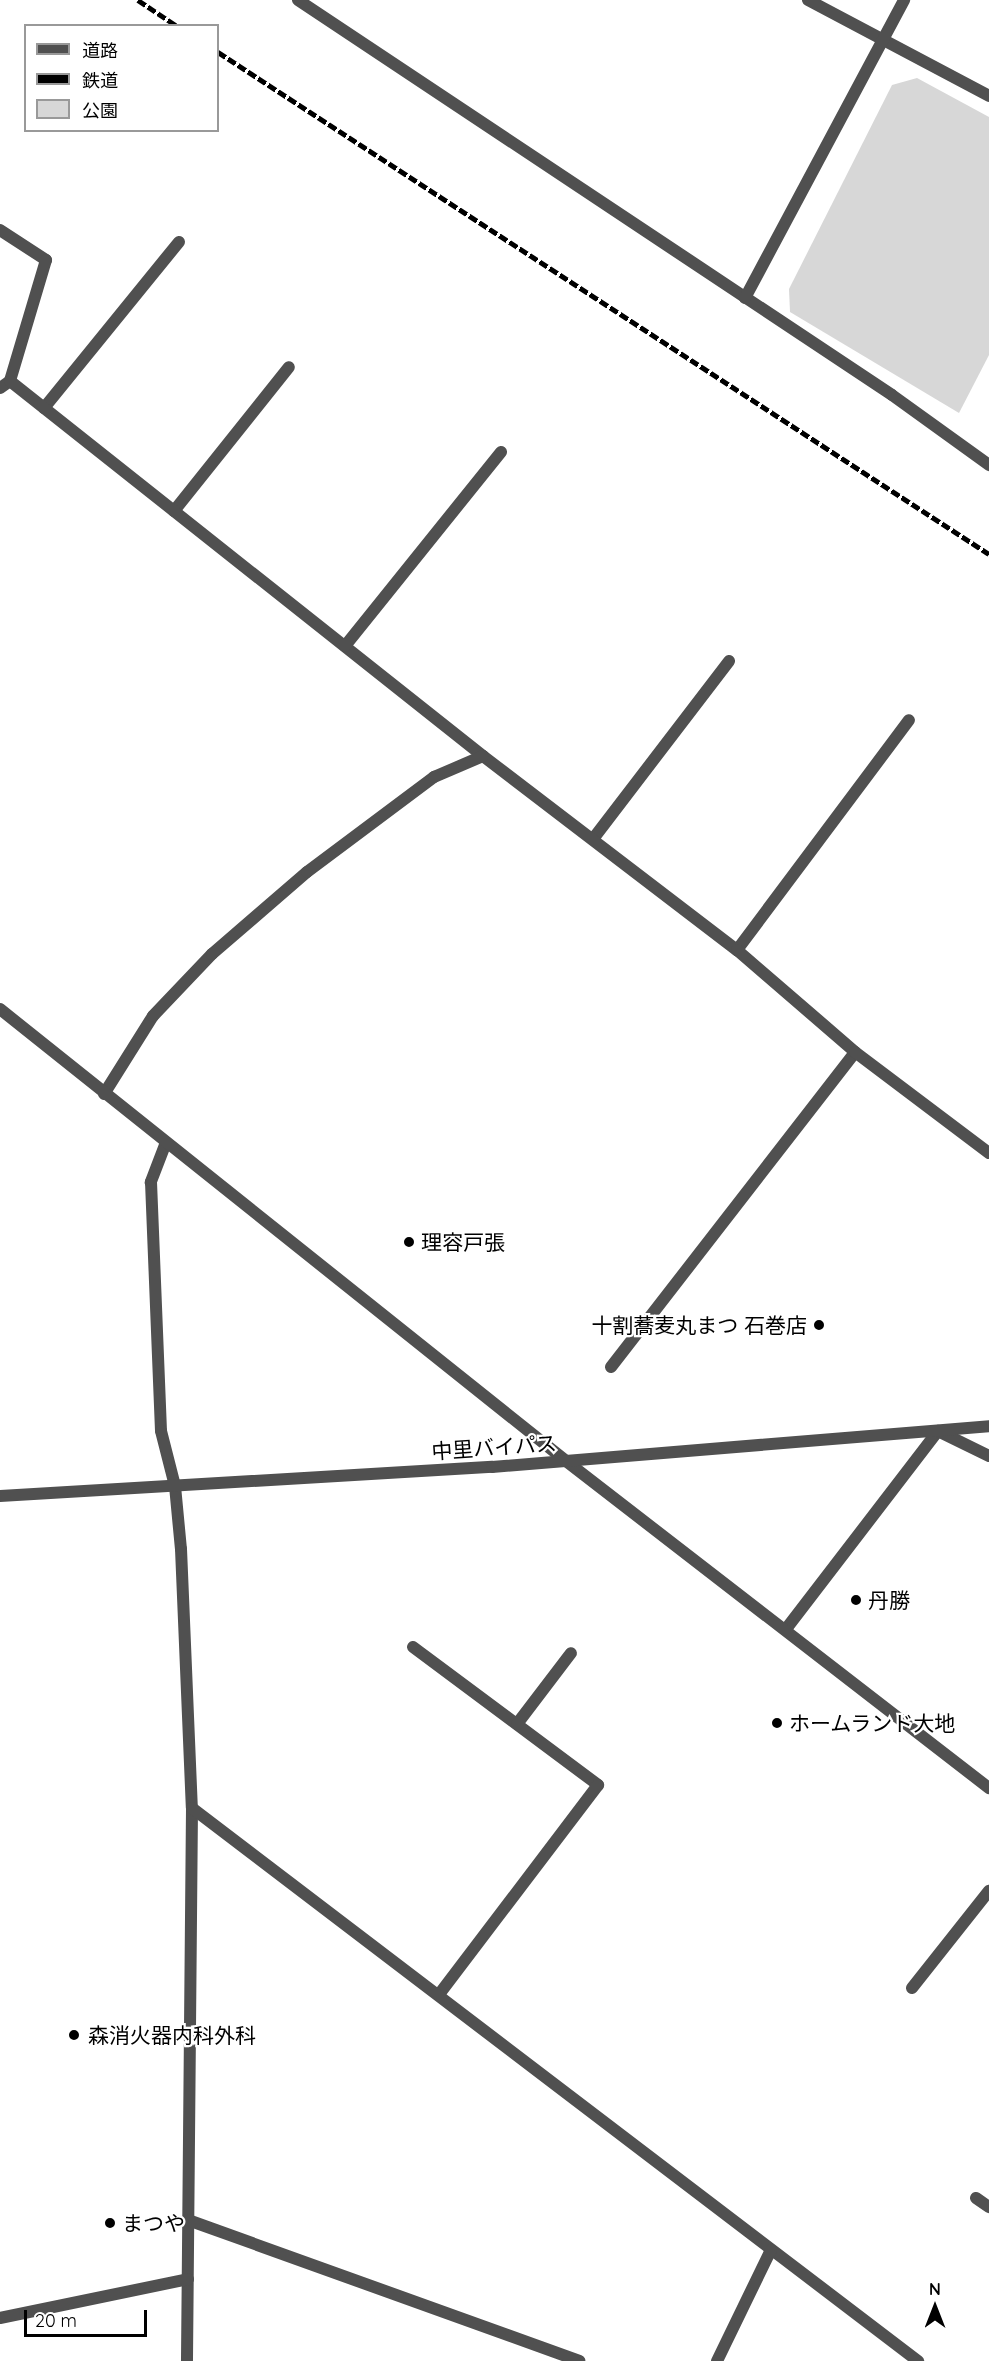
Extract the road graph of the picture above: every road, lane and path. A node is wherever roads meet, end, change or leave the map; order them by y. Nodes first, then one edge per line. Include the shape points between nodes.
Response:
1 (808, 0) edge
2 (904, 0) edge
3 (304, 2) edge
4 (883, 40) junction
5 (989, 96) edge
6 (0, 230) edge
7 (179, 242) dead end
8 (745, 297) junction
9 (289, 367) dead end
10 (5, 385) edge
11 (44, 408) junction
12 (501, 452) dead end
13 (989, 465) edge
14 (174, 511) junction
15 (345, 646) junction
16 (729, 661) dead end
17 (909, 720) dead end
18 (483, 756) junction
19 (593, 839) junction
20 (737, 950) junction
21 (0, 1009) edge
22 (855, 1052) junction
23 (104, 1094) junction
24 (165, 1145) junction
25 (989, 1154) edge
26 (611, 1367) dead end
27 (989, 1426) edge
28 (938, 1431) junction
29 (989, 1456) edge
30 (566, 1461) junction
31 (175, 1486) junction
32 (0, 1496) edge
33 (786, 1629) junction
34 (413, 1647) dead end
35 (571, 1653) dead end
36 (517, 1724) junction
37 (989, 1788) edge
38 (192, 1808) junction
39 (989, 1891) edge
40 (912, 1988) dead end
41 (440, 1993) junction
42 (976, 2198) dead end
43 (989, 2207) edge
44 (188, 2220) junction
45 (771, 2250) junction
46 (188, 2280) junction
47 (0, 2318) edge
48 (187, 2361) edge
49 (579, 2361) edge
50 (717, 2361) edge
51 (918, 2361) edge

1 - 4 street
2 - 4 street
3 - 8 street
4 - 5 street
4 - 8 street
6 - 10 street via 46,260
7 - 11 street
8 - 13 street
9 - 14 street
10 - 11 street
11 - 14 street
12 - 15 street
14 - 15 street
15 - 18 street
16 - 19 street
17 - 20 street
18 - 19 street
18 - 23 street via 434,777 307,872 212,954 153,1016
19 - 20 street
20 - 22 street
21 - 23 street
22 - 25 street
22 - 26 street
23 - 24 street
24 - 30 street
24 - 31 street via 151,1182 161,1431
27 - 28 street, 中里バイパス
28 - 29 street
28 - 30 street, 中里バイパス
28 - 33 street
30 - 31 street, 中里バイパス
30 - 33 street
31 - 32 street, 中里バイパス
31 - 38 street via 186,1621
33 - 37 street
34 - 36 street
35 - 36 street
36 - 41 street via 598,1785
38 - 41 street
38 - 44 street
39 - 40 street
41 - 45 street
42 - 43 street
44 - 46 street
44 - 49 street
45 - 50 street
45 - 51 street
46 - 47 street
46 - 48 street

